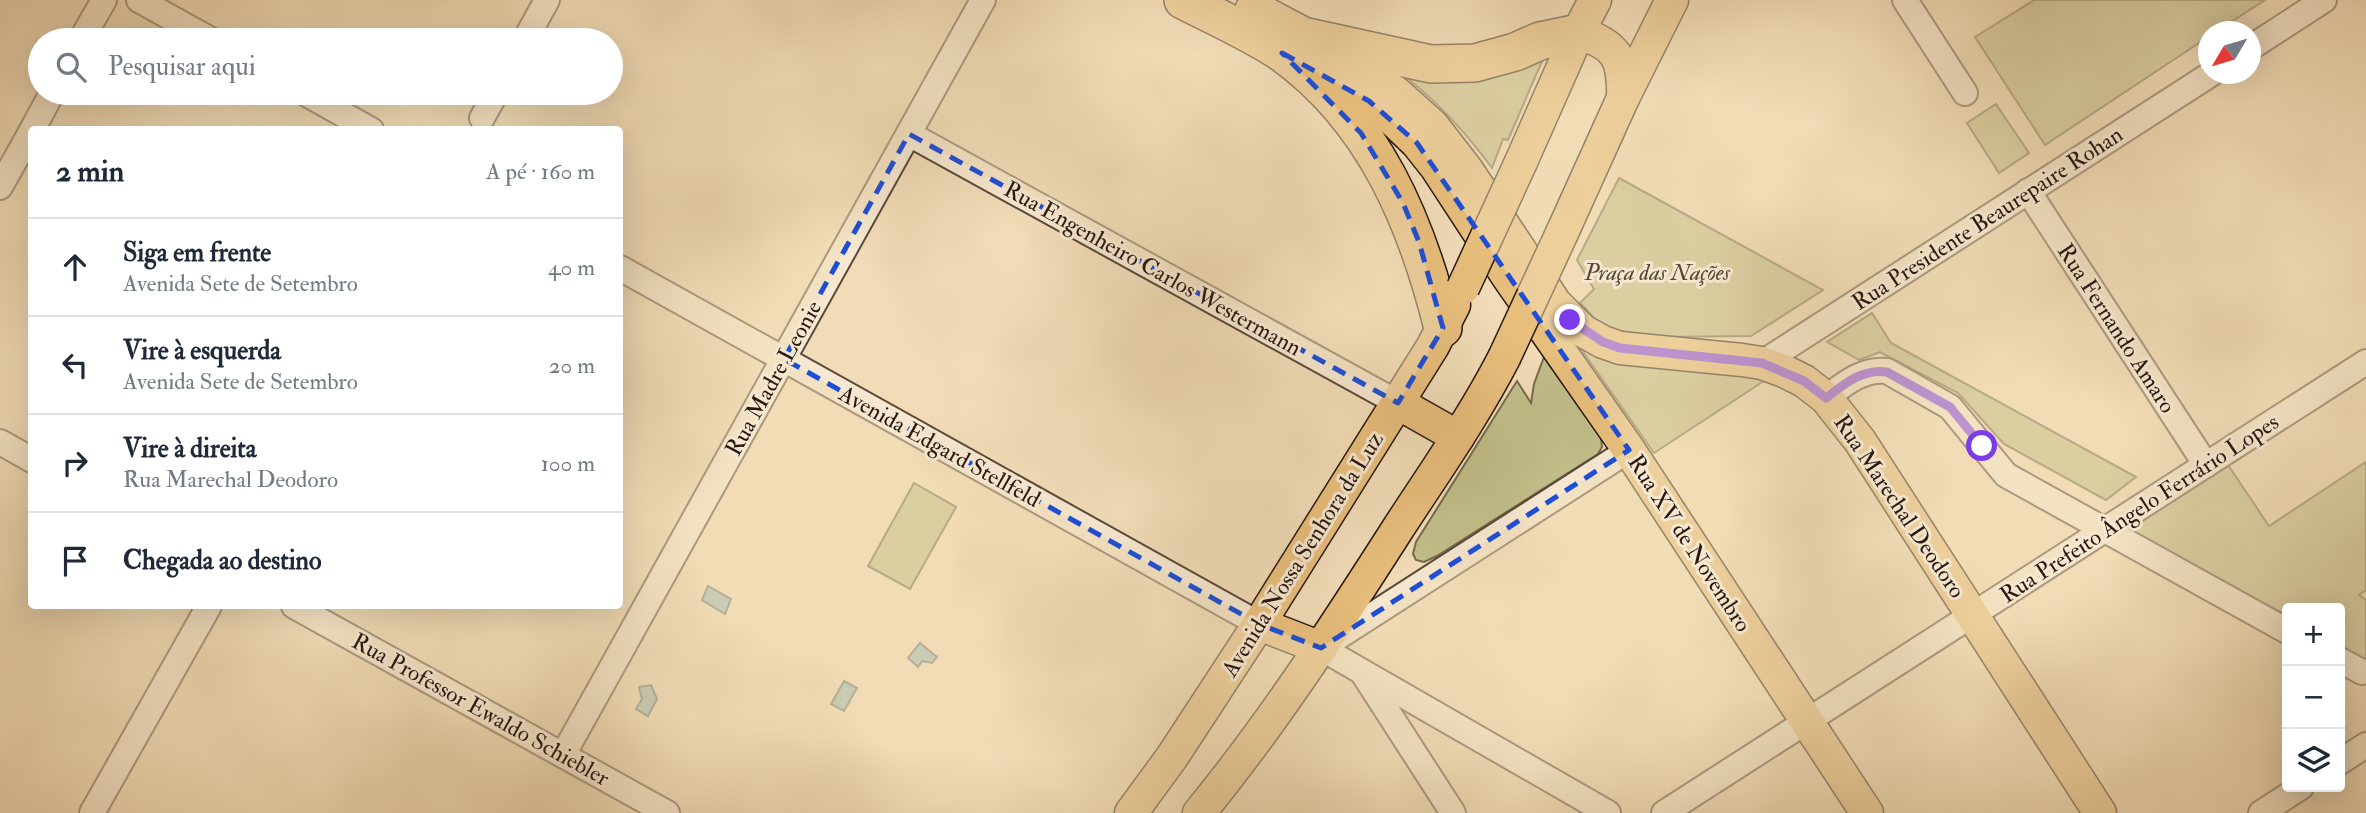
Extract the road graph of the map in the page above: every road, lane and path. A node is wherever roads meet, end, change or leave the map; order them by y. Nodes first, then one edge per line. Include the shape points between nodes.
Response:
1 (104, 0) edge
2 (139, 0) edge
3 (547, 0) edge
4 (983, 0) edge
5 (1183, 0) edge
6 (1234, 0) edge
7 (1595, 0) edge
8 (1672, 0) edge
9 (1905, 0) edge
10 (2325, 0) edge
11 (88, 28) edge
12 (189, 28) edge
13 (532, 28) edge
14 (1578, 33) junction
15 (2261, 41) edge
16 (1292, 45) junction
17 (2198, 82) edge
18 (1965, 93) dead end
19 (1623, 98) junction
20 (46, 105) edge
21 (326, 105) edge
22 (489, 105) edge
23 (482, 118) dead end
24 (34, 126) edge
25 (364, 126) edge
26 (909, 134) junction
27 (28, 137) edge
28 (0, 187) edge
29 (2028, 191) junction
30 (1514, 263) junction
31 (623, 270) edge
32 (1443, 328) junction
33 (784, 359) junction
34 (2366, 362) edge
35 (1762, 363) junction
36 (1826, 398) junction
37 (1398, 403) junction
38 (1458, 438) junction
39 (0, 442) edge
40 (1629, 450) junction
41 (28, 458) edge
42 (2206, 465) junction
43 (2106, 529) junction
44 (207, 609) edge
45 (299, 609) edge
46 (1972, 615) junction
47 (1259, 624) junction
48 (2282, 628) edge
49 (1321, 649) junction
50 (2345, 663) edge
51 (1362, 672) junction
52 (2361, 672) dead end
53 (1807, 722) junction
54 (2366, 745) edge
55 (563, 755) junction
56 (2345, 759) edge
57 (2293, 792) edge
58 (92, 813) edge
59 (667, 813) edge
60 (1131, 813) edge
61 (1199, 813) edge
62 (1453, 813) edge
63 (1608, 813) edge
64 (1664, 813) edge
65 (1867, 813) edge
66 (2100, 813) edge
67 (2261, 813) edge

1 - 11 street
2 - 12 street
3 - 13 street
4 - 26 street, Rua Madre Leonie
5 - 16 highway
6 - 16 highway
7 - 14 main road, Avenida Nossa Senhora da Luz
8 - 19 main road
9 - 18 street
10 - 15 street
14 - 16 highway via 1493,59 1452,66
14 - 19 main road via 1612,49 1620,62
14 - 32 main road, Avenida Nossa Senhora da Luz, bridge
16 - 30 main road via 1373,76 1416,109 1451,147
16 - 32 highway via 1361,133 1403,203
17 - 29 street, Rua Presidente Beaurepaire Rohan
19 - 38 main road, bridge via 1504,358
20 - 24 street
21 - 25 street
22 - 23 street
26 - 33 street, Rua Madre Leonie
26 - 37 street, Rua Engenheiro Carlos Westermann
27 - 28 street
29 - 35 street, Rua Presidente Beaurepaire Rohan
29 - 42 street, Rua Fernando Amaro
30 - 35 main road, Rua Marechal Deodoro via 1570,320 1603,342 1639,352
30 - 40 main road, Rua XV de Novembro
31 - 33 street, Avenida Edgard Stellfeld
32 - 37 main road, Avenida Nossa Senhora da Luz
33 - 47 street, Avenida Edgard Stellfeld
33 - 55 street, Rua Madre Leonie
34 - 42 street, Rua Prefeito Ângelo Ferrário Lopes
35 - 36 main road, Rua Marechal Deodoro via 1804,381
36 - 43 street via 1854,378 1877,370 1887,372 1950,407 2006,475
36 - 46 main road, Rua Marechal Deodoro via 1860,441
37 - 38 main road
37 - 47 main road, Avenida Nossa Senhora da Luz
38 - 49 main road
39 - 41 street
40 - 49 street
40 - 53 main road, Rua XV de Novembro
42 - 43 street, Rua Prefeito Ângelo Ferrário Lopes
43 - 46 street, Rua Prefeito Ângelo Ferrário Lopes
43 - 48 street
44 - 58 street
45 - 55 street, Rua Professor Ewaldo Schiebler
46 - 53 street, Rua Prefeito Ângelo Ferrário Lopes
46 - 66 main road, Rua Marechal Deodoro
47 - 49 main road
47 - 60 main road, Avenida Nossa Senhora da Luz
49 - 51 street
49 - 61 main road
50 - 52 street
51 - 62 street
51 - 63 street
53 - 64 street, Rua Prefeito Ângelo Ferrário Lopes
53 - 65 main road, Rua XV de Novembro
54 - 56 street
55 - 59 street, Rua Professor Ewaldo Schiebler
57 - 67 street

